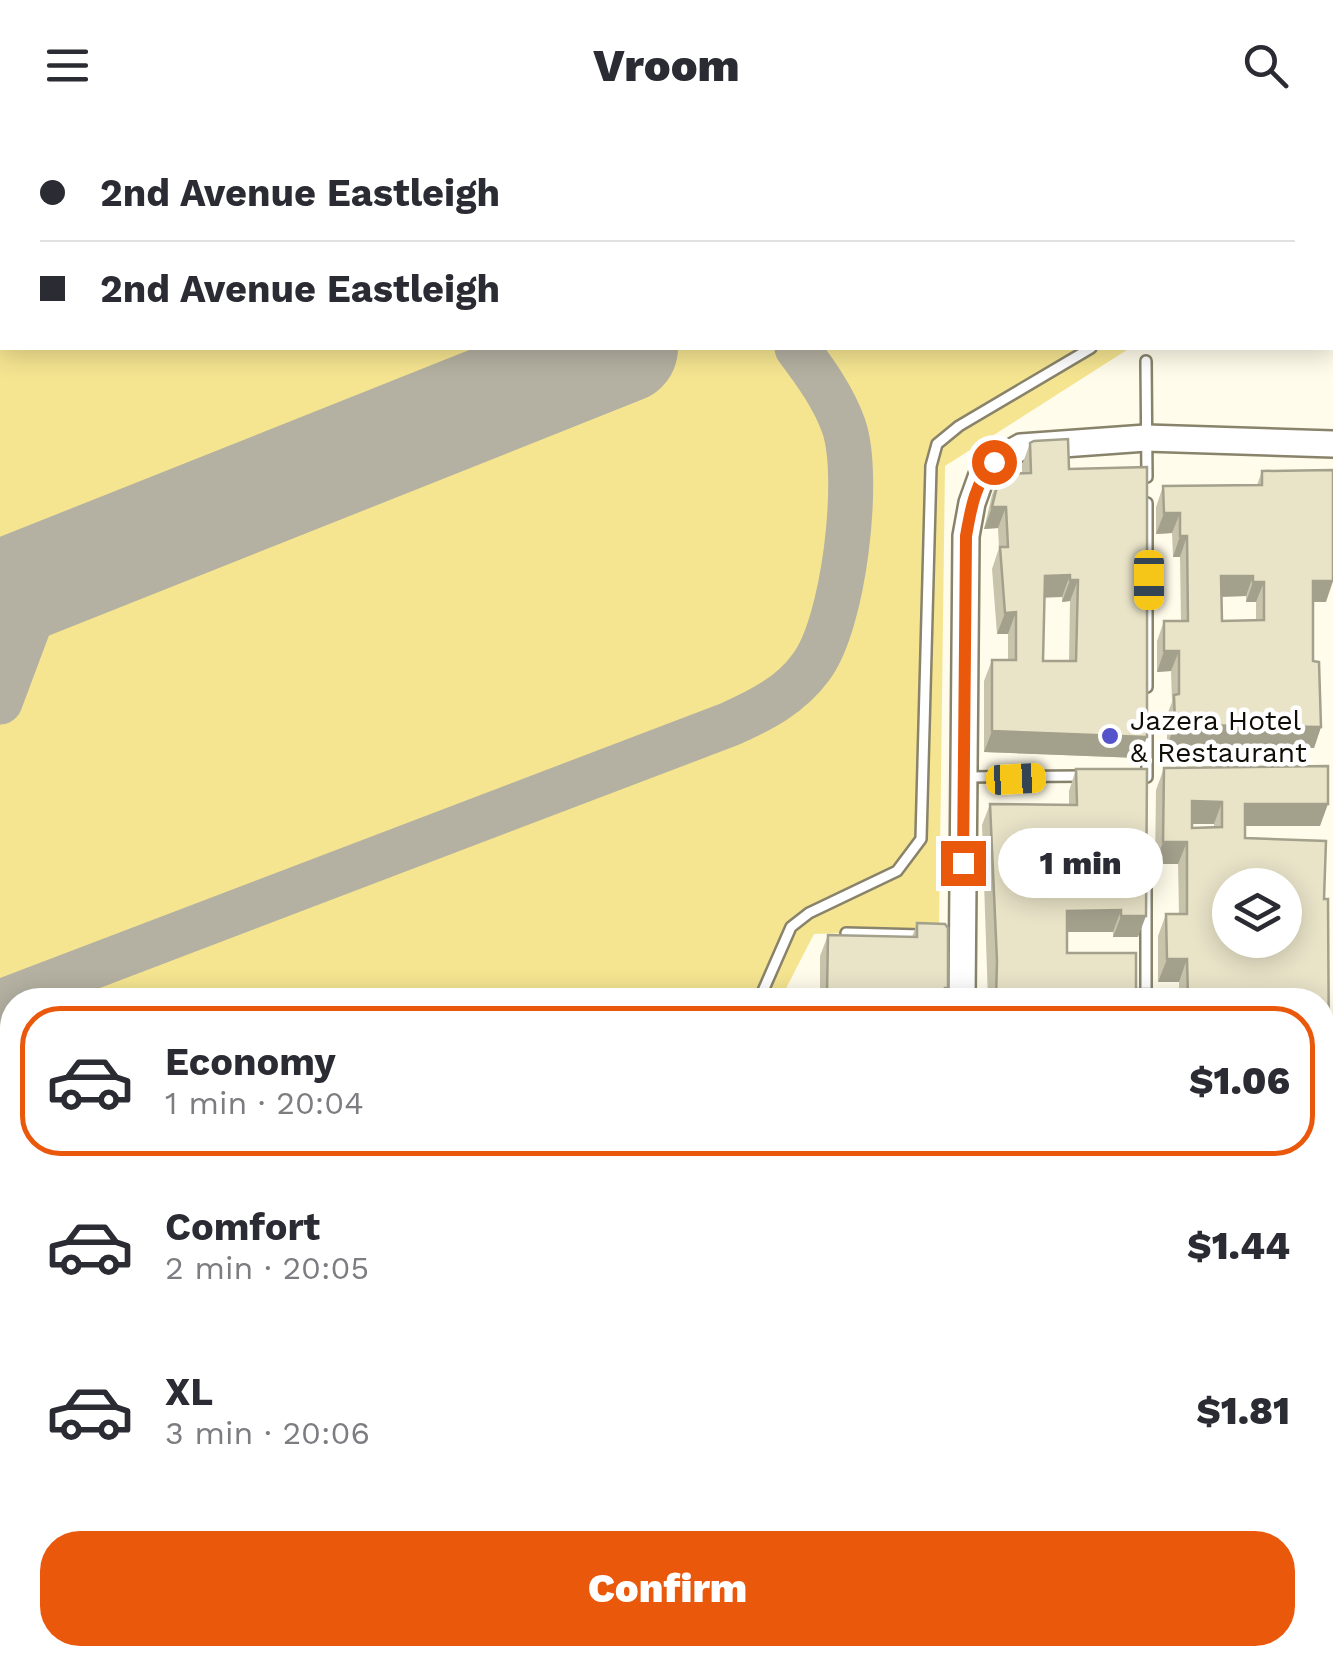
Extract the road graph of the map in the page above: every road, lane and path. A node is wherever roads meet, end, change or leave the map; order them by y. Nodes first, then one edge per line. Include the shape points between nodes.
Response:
1 (1088, 350) edge
2 (1146, 361) dead end
3 (1146, 438) junction
4 (1333, 444) edge
5 (1146, 700) edge
6 (1146, 719) edge
7 (1147, 773) junction
8 (1128, 774) edge
9 (1164, 774) edge
10 (1091, 776) edge
11 (964, 777) junction
12 (1146, 789) edge
13 (1146, 855) edge
14 (846, 934) edge
15 (931, 936) edge
16 (764, 988) edge
17 (961, 988) edge
18 (1146, 988) edge

1 - 16 lane via 937,444 931,466 921,839 897,872 791,927
2 - 3 lane
3 - 4 street
3 - 5 lane
3 - 11 street via 1021,447 982,475 966,536
6 - 7 lane
7 - 8 lane
7 - 9 lane
7 - 12 lane
10 - 11 lane
11 - 17 street via 956,936
13 - 18 lane
14 - 15 lane

